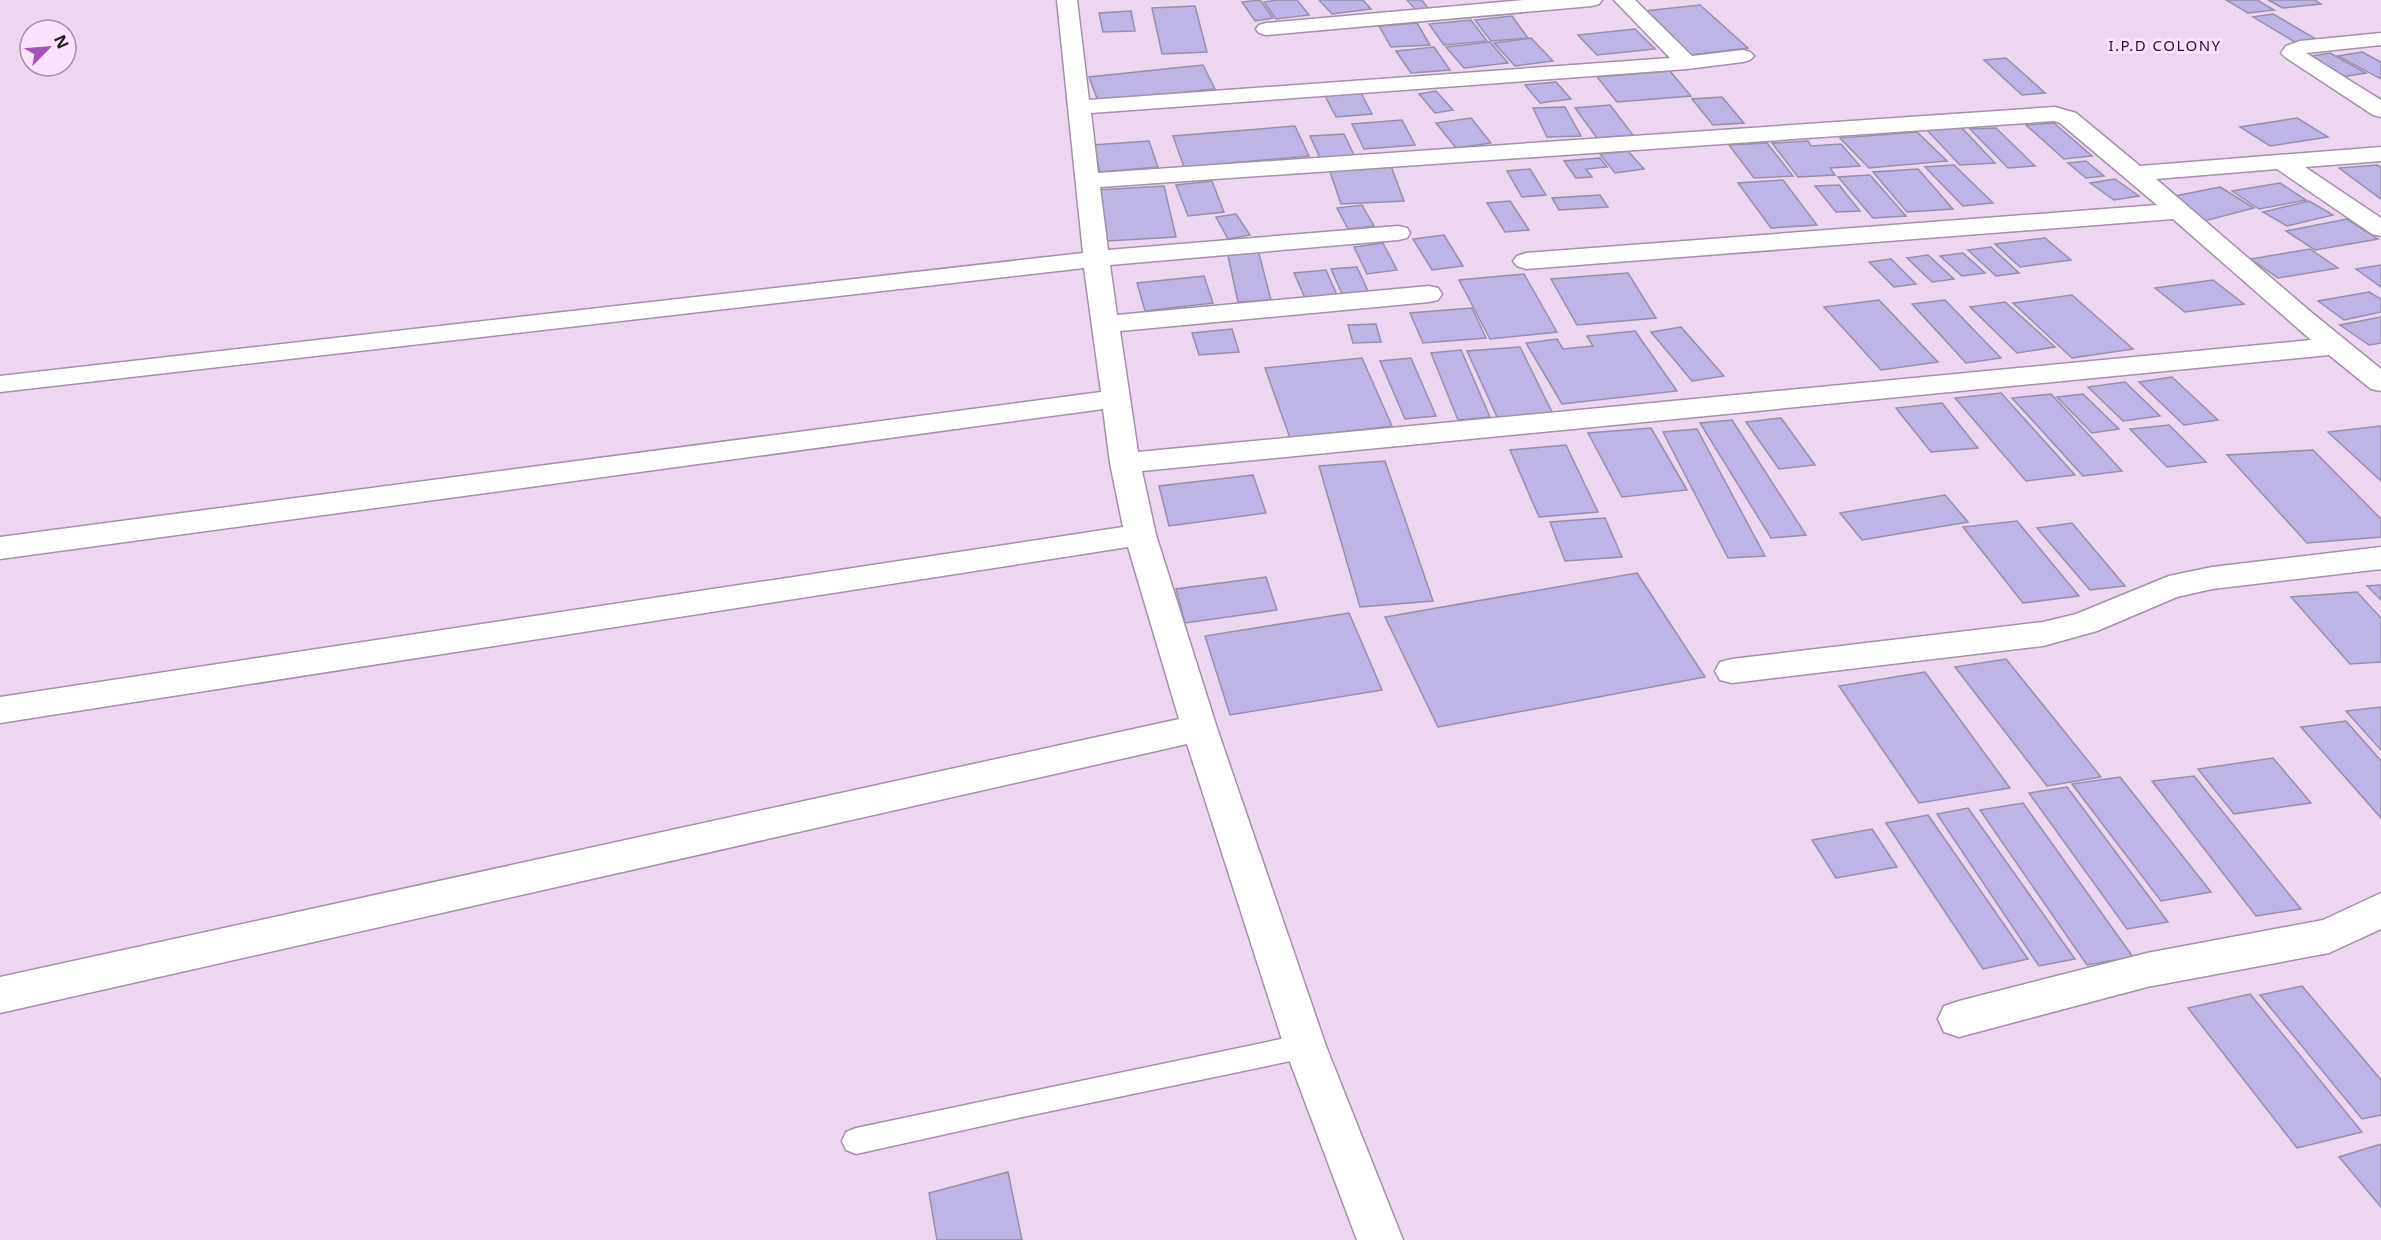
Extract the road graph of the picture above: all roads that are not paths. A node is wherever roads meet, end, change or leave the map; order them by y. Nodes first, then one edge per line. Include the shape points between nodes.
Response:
1 (1067, 0) edge
2 (1592, 0) edge
3 (1624, 0) edge
4 (1266, 29) dead end
5 (2381, 39) edge
6 (1743, 56) dead end
7 (1687, 63) junction
8 (1078, 107) junction
9 (2381, 110) edge
10 (2381, 154) edge
11 (2282, 162) junction
12 (2137, 173) junction
13 (1086, 181) junction
14 (2177, 211) junction
15 (2381, 229) edge
16 (1398, 233) dead end
17 (1096, 259) junction
18 (1526, 261) dead end
19 (1429, 294) dead end
20 (1105, 324) junction
21 (2334, 346) junction
22 (2381, 383) edge
23 (0, 384) edge
24 (1116, 399) junction
25 (1125, 463) junction
26 (1140, 535) junction
27 (0, 548) edge
28 (2381, 558) edge
29 (1732, 671) dead end
30 (0, 710) edge
31 (1199, 728) junction
32 (2381, 909) edge
33 (0, 995) edge
34 (1959, 1019) dead end
35 (1305, 1046) junction
36 (856, 1141) dead end
37 (1380, 1240) edge

1 - 8 street
2 - 4 street
3 - 7 street
5 - 9 street via 2300,47 2292,53
6 - 7 street
7 - 8 street
8 - 13 street
10 - 11 street
11 - 12 street
11 - 15 street
12 - 13 street via 2068,118 2041,114
12 - 14 street
13 - 17 street
14 - 18 street
14 - 21 street
16 - 17 street
17 - 20 street
17 - 23 street
19 - 20 street
20 - 24 street
21 - 22 street
21 - 25 street
24 - 25 street
24 - 27 street
25 - 26 street
26 - 30 street
26 - 31 street
28 - 29 street via 2212,578 2169,587 2085,623 2043,634
31 - 33 street
31 - 35 street
32 - 34 street via 2329,936 2147,970
35 - 36 lane
35 - 37 street

